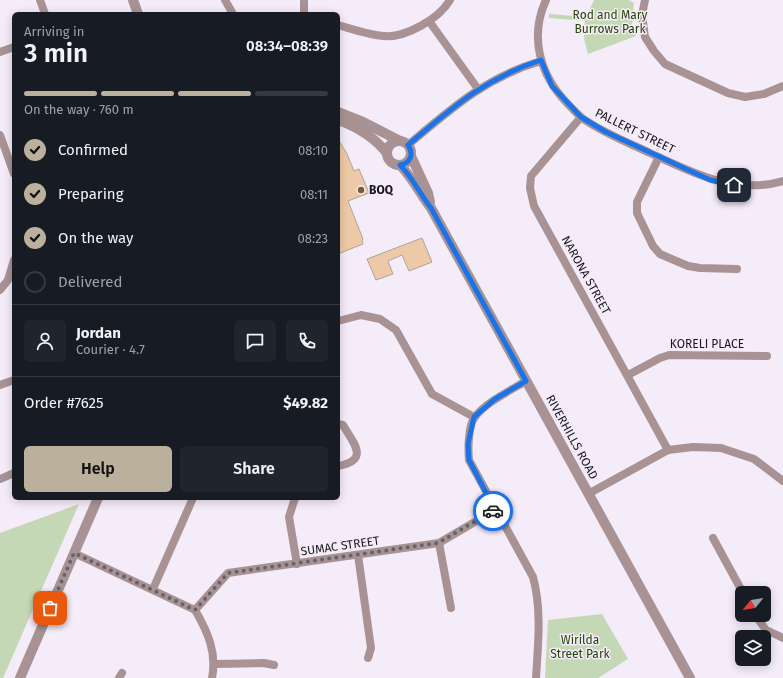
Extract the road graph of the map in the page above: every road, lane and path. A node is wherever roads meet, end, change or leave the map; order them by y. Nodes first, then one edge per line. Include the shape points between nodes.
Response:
1 (40, 0) edge
2 (133, 0) edge
3 (225, 0) edge
4 (304, 0) edge
5 (450, 0) edge
6 (546, 0) edge
7 (645, 0) edge
8 (44, 12) edge
9 (137, 12) edge
10 (233, 12) edge
11 (304, 12) edge
12 (429, 21) junction
13 (340, 25) edge
14 (12, 48) edge
15 (0, 52) edge
16 (541, 60) junction
17 (783, 86) edge
18 (478, 89) junction
19 (340, 113) edge
20 (581, 117) junction
21 (340, 121) edge
22 (0, 135) edge
23 (404, 143) junction
24 (387, 153) junction
25 (411, 156) junction
26 (659, 157) junction
27 (400, 165) junction
28 (12, 168) edge
29 (783, 181) edge
30 (431, 208) junction
31 (737, 269) dead end
32 (11, 281) edge
33 (0, 290) edge
34 (340, 320) edge
35 (767, 356) dead end
36 (628, 375) junction
37 (12, 381) edge
38 (526, 381) junction
39 (0, 385) edge
40 (474, 417) junction
41 (340, 424) edge
42 (668, 450) junction
43 (340, 466) edge
44 (12, 474) edge
45 (0, 478) edge
46 (783, 479) edge
47 (588, 494) junction
48 (97, 500) edge
49 (192, 500) edge
50 (294, 500) edge
51 (495, 510) junction
52 (713, 538) dead end
53 (438, 543) junction
54 (74, 553) junction
55 (358, 555) junction
56 (297, 564) junction
57 (739, 586) edge
58 (153, 589) junction
59 (451, 608) dead end
60 (195, 610) junction
61 (760, 622) edge
62 (783, 638) edge
63 (368, 658) dead end
64 (215, 664) junction
65 (274, 665) dead end
66 (20, 678) edge
67 (212, 678) edge
68 (536, 678) edge
69 (690, 678) edge

1 - 8 street
2 - 9 street
3 - 10 street
4 - 11 street
5 - 12 street
6 - 16 street, PALLERT STREET via 540,14 537,37
7 - 17 street via 642,15 645,37 665,64 728,93 745,97 764,94
12 - 13 street via 405,34 384,36
12 - 18 street
14 - 15 street
16 - 18 street via 516,69
16 - 20 street, PALLERT STREET via 552,86
18 - 23 street
19 - 23 street
20 - 26 street, PALLERT STREET
20 - 36 street, NARONA STREET via 531,176 530,188 534,206
21 - 24 street via 374,138
22 - 28 street
23 - 24 street via 394,142
23 - 25 street via 410,149
24 - 27 street via 393,163
25 - 27 street via 407,163
25 - 30 street, RIVERHILLS ROAD via 428,193
26 - 29 street, PALLERT STREET via 725,184 742,186
26 - 31 street via 637,202 637,213 653,246 660,254 688,266
27 - 30 street, RIVERHILLS ROAD
30 - 38 street, RIVERHILLS ROAD
32 - 33 street
34 - 40 street via 361,315 380,319 396,330 432,394
35 - 36 street, KORELI PLACE via 668,355
36 - 42 street, NARONA STREET
37 - 39 street
38 - 40 street via 495,399
38 - 47 street, RIVERHILLS ROAD
40 - 51 street via 468,444 469,460
41 - 43 street via 343,425 358,452 349,464
42 - 46 street via 693,447 721,448 754,459
42 - 47 street
44 - 45 street
47 - 69 street, RIVERHILLS ROAD
48 - 54 street
49 - 58 street
50 - 56 street via 289,517
51 - 53 street, SUMAC STREET
51 - 68 street via 534,577 539,614
52 - 57 street
53 - 55 street, SUMAC STREET
53 - 59 street
54 - 58 street
54 - 66 street
55 - 56 street, SUMAC STREET
55 - 63 street via 371,648
56 - 60 street, SUMAC STREET via 228,573
58 - 60 street
60 - 64 street via 203,623
61 - 62 street via 766,630
64 - 65 street
64 - 67 street

